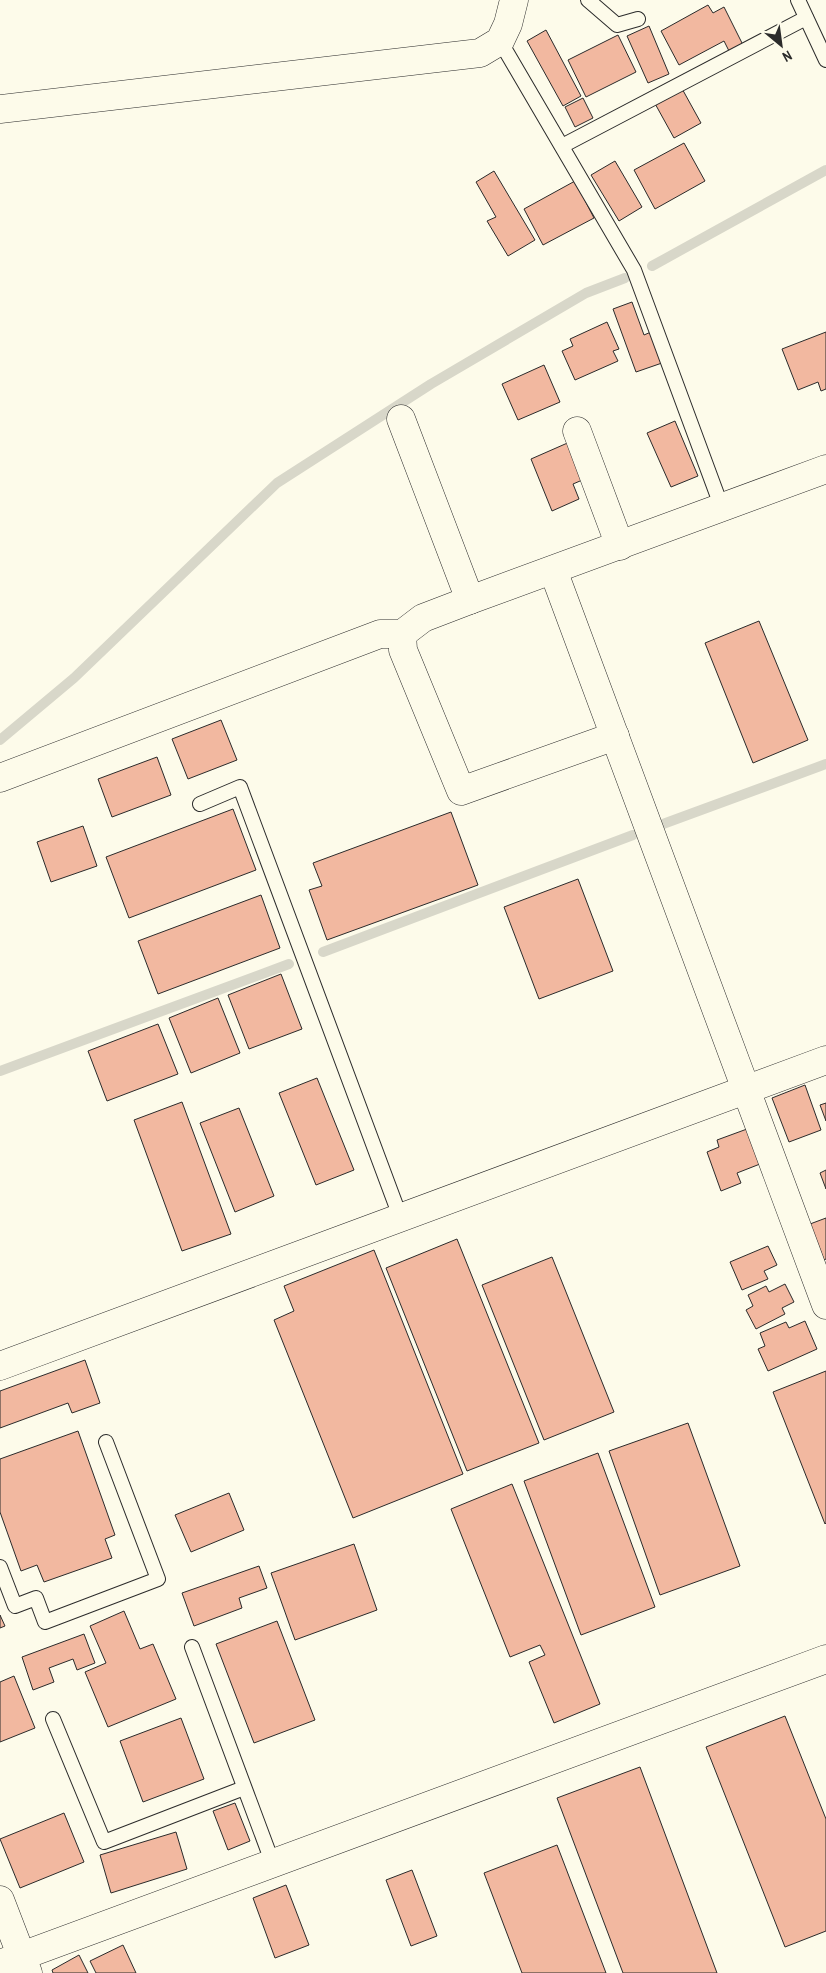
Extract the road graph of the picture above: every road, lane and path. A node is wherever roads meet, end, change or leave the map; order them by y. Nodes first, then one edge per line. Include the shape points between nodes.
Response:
1 (514, 0) edge
2 (588, 0) edge
3 (798, 0) edge
4 (806, 18) junction
5 (638, 19) dead end
6 (500, 41) junction
7 (826, 60) edge
8 (0, 109) edge
9 (562, 146) junction
10 (401, 419) dead end
11 (577, 431) dead end
12 (826, 469) edge
13 (722, 508) junction
14 (620, 546) junction
15 (553, 570) junction
16 (470, 600) junction
17 (402, 634) junction
18 (615, 736) junction
19 (0, 778) edge
20 (200, 804) dead end
21 (826, 1060) edge
22 (747, 1089) junction
23 (401, 1219) junction
24 (826, 1304) edge
25 (0, 1366) edge
26 (106, 1442) dead end
27 (0, 1567) edge
28 (192, 1647) dead end
29 (826, 1659) edge
30 (53, 1719) dead end
31 (244, 1788) junction
32 (273, 1864) junction
33 (0, 1900) edge
34 (16, 1965) edge

1 - 6 street
2 - 5 lane via 617,25
3 - 4 lane
4 - 7 lane
4 - 9 lane
6 - 8 street via 480,53 463,56
6 - 9 lane
9 - 13 lane via 634,270
10 - 16 street
11 - 14 street
12 - 13 street
13 - 14 street
14 - 15 street
15 - 16 street
15 - 18 street
16 - 17 street via 423,618
17 - 18 street via 403,650 460,791
17 - 19 street via 380,634
18 - 22 street
20 - 23 lane via 240,787
21 - 22 street
22 - 23 street
22 - 24 street
23 - 25 street
26 - 27 lane via 158,1579 45,1622 36,1598 15,1606
28 - 31 lane
29 - 32 street
30 - 31 lane via 104,1842
31 - 32 lane
32 - 34 street
33 - 34 street

